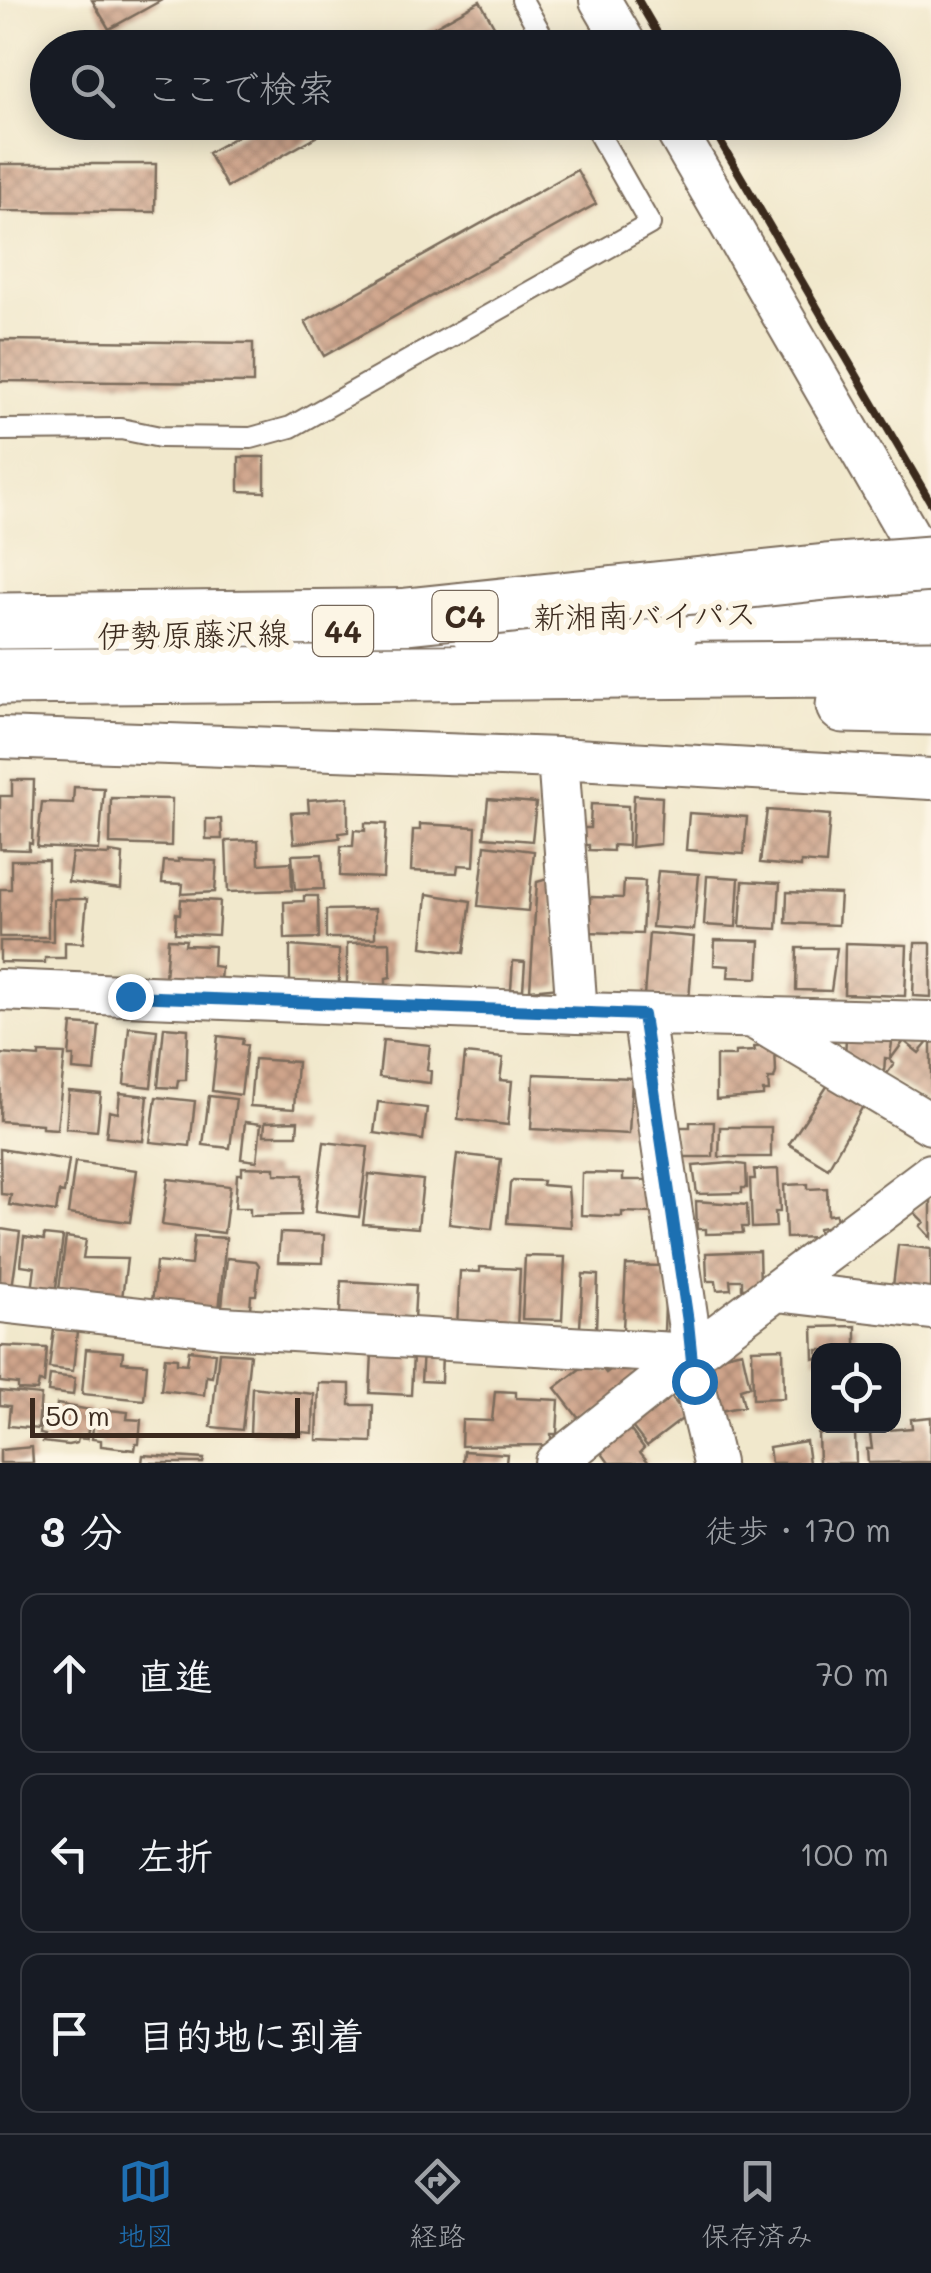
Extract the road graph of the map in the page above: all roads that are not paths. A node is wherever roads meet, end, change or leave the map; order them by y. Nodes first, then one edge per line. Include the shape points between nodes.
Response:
1 (522, 0) edge
2 (600, 0) edge
3 (539, 30) edge
4 (618, 30) edge
5 (602, 140) edge
6 (681, 140) edge
7 (0, 430) edge
8 (931, 564) edge
9 (931, 573) edge
10 (931, 611) edge
11 (407, 616) junction
12 (0, 621) edge
13 (0, 635) edge
14 (0, 664) edge
15 (931, 668) edge
16 (174, 676) junction
17 (0, 677) edge
18 (931, 706) edge
19 (0, 738) edge
20 (558, 758) junction
21 (931, 779) edge
22 (0, 990) edge
23 (577, 1013) junction
24 (643, 1015) junction
25 (752, 1017) junction
26 (931, 1022) edge
27 (931, 1124) edge
28 (931, 1174) edge
29 (777, 1291) junction
30 (0, 1302) edge
31 (931, 1309) edge
32 (692, 1354) junction
33 (555, 1463) edge
34 (714, 1463) edge

1 - 3 lane
2 - 4 street
5 - 7 lane via 650,224 291,427 251,438
6 - 9 street
8 - 11 main road, bridge
10 - 11 main road, 新湘南バイパス / C4, bridge
11 - 12 main road, 新湘南バイパス / C4
13 - 14 main road, 伊勢原藤沢線 / 44 via 686,643
15 - 16 main road, 新湘南バイパス / C4
16 - 17 main road, 新湘南バイパス / C4
16 - 18 main road via 505,699
19 - 20 street
20 - 21 street
20 - 23 street
22 - 23 street
23 - 24 street
24 - 25 street
24 - 32 street
25 - 26 street
25 - 27 street
28 - 29 street
29 - 31 street
29 - 32 street
30 - 32 street via 221,1327
32 - 33 street
32 - 34 street

